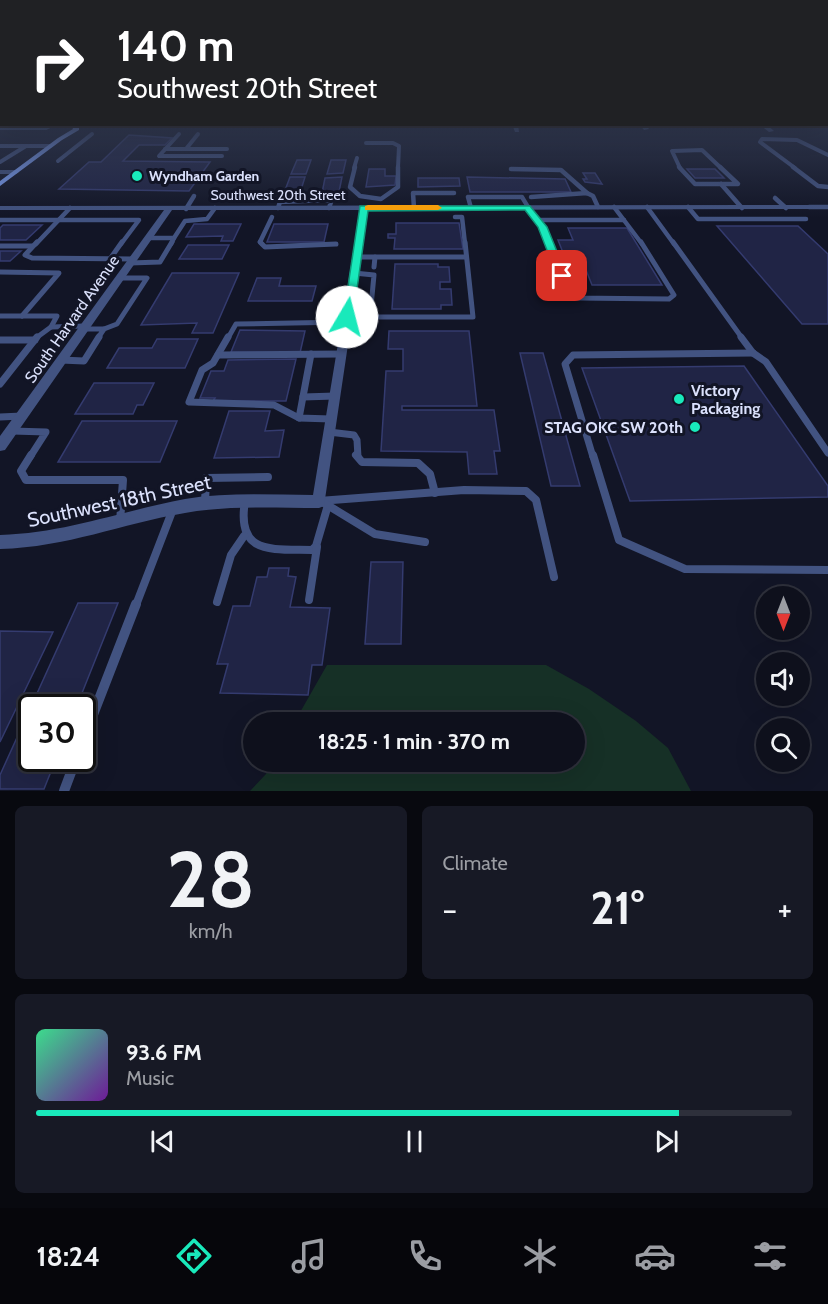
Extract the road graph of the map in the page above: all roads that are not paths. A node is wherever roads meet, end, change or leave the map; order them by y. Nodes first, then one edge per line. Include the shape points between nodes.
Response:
1 (78, 145) edge
2 (169, 145) edge
3 (189, 145) edge
4 (397, 145) edge
5 (764, 145) edge
6 (812, 145) edge
7 (0, 146) edge
8 (26, 146) junction
9 (50, 146) joint
10 (165, 149) junction
11 (186, 149) junction
12 (227, 149) dead end
13 (828, 155) edge
14 (222, 156) dead end
15 (357, 158) dead end
16 (58, 161) dead end
17 (0, 162) edge
18 (511, 169) dead end
19 (0, 171) edge
20 (16, 171) junction
21 (0, 184) edge
22 (721, 184) junction
23 (828, 187) edge
24 (454, 193) dead end
25 (587, 193) junction
26 (194, 196) dead end
27 (531, 197) dead end
28 (775, 198) dead end
29 (381, 199) junction
30 (598, 207) junction
31 (614, 207) junction
32 (647, 207) junction
33 (688, 207) junction
34 (809, 207) joint
35 (828, 207) edge
36 (0, 208) edge
37 (70, 208) junction
38 (186, 208) junction
39 (215, 208) junction
40 (364, 208) junction
41 (381, 208) junction
42 (414, 208) junction
43 (527, 208) junction
44 (742, 208) junction
45 (786, 208) junction
46 (169, 209) junction
47 (272, 217) dead end
48 (455, 217) dead end
49 (806, 219) dead end
50 (0, 220) edge
51 (58, 220) junction
52 (535, 220) junction
53 (624, 220) junction
54 (148, 238) junction
55 (174, 238) junction
56 (336, 244) dead end
57 (0, 246) edge
58 (32, 246) junction
59 (356, 257) junction
60 (375, 257) junction
61 (466, 257) junction
62 (110, 259) junction
63 (132, 261) junction
64 (374, 267) dead end
65 (0, 272) edge
66 (354, 273) junction
67 (120, 278) junction
68 (0, 316) edge
69 (22, 316) junction
70 (370, 317) junction
71 (347, 319) junction
72 (51, 327) junction
73 (84, 328) junction
74 (104, 329) junction
75 (0, 340) edge
76 (35, 340) junction
77 (753, 353) junction
78 (311, 354) junction
79 (341, 354) junction
80 (218, 355) junction
81 (61, 360) junction
82 (0, 384) edge
83 (335, 396) junction
84 (303, 397) junction
85 (22, 416) junction
86 (0, 417) edge
87 (299, 418) junction
88 (331, 418) junction
89 (11, 431) junction
90 (329, 432) junction
91 (0, 446) edge
92 (828, 453) edge
93 (268, 477) dead end
94 (435, 492) junction
95 (245, 501) junction
96 (205, 503) junction
97 (323, 503) junction
98 (173, 509) junction
99 (120, 522) junction
100 (243, 536) junction
101 (0, 542) edge
102 (425, 542) dead end
103 (317, 547) junction
104 (828, 570) edge
105 (554, 577) dead end
106 (309, 600) dead end
107 (217, 602) dead end
108 (96, 707) edge
109 (71, 772) edge
110 (64, 791) edge

1 - 16 lane
2 - 10 lane
3 - 11 lane
4 - 29 lane via 398,187
5 - 23 lane via 818,186
6 - 13 lane
7 - 8 street
8 - 9 street
8 - 17 lane
9 - 20 main road
10 - 11 lane
10 - 14 lane via 159,156
11 - 12 lane
15 - 29 lane via 350,187 360,195
18 - 25 lane via 561,170
19 - 20 street
20 - 21 main road
22 - 22 lane via 738,184 702,150 672,151 676,164 695,184
22 - 44 lane
24 - 42 lane via 413,193
25 - 27 lane
25 - 30 lane
26 - 38 lane
28 - 45 lane
29 - 41 lane
30 - 31 street, Southwest 20th Street
30 - 43 street, Southwest 20th Street
31 - 32 street, Southwest 20th Street
31 - 53 lane
32 - 33 street, Southwest 20th Street
32 - 77 lane
33 - 44 street, Southwest 20th Street
33 - 49 lane via 698,219
34 - 35 lane
34 - 45 street, Southwest 20th Street
36 - 37 street, Southwest 20th Street
37 - 46 street, Southwest 20th Street
37 - 51 lane
38 - 39 street, Southwest 20th Street
38 - 46 street, Southwest 20th Street
39 - 40 street, Southwest 20th Street
39 - 55 lane via 207,219 185,221
40 - 41 street, Southwest 20th Street
40 - 59 street
41 - 42 street, Southwest 20th Street
42 - 43 street, Southwest 20th Street
43 - 52 lane
44 - 45 street, Southwest 20th Street
46 - 54 street, South Harvard Avenue
47 - 56 lane via 260,243 265,247
48 - 61 lane via 462,217
50 - 51 lane
51 - 58 lane
51 - 62 lane via 139,220
52 - 53 lane
52 - 53 lane via 543,227 570,294 587,300 669,299 674,295
54 - 55 lane
54 - 63 street, South Harvard Avenue
55 - 63 lane via 160,262
57 - 58 lane
58 - 62 lane via 27,257
59 - 60 lane
59 - 66 street
60 - 61 lane
60 - 64 lane
61 - 70 lane via 473,317
62 - 63 lane
63 - 67 street, South Harvard Avenue
65 - 69 lane via 59,273
66 - 70 lane via 374,276
66 - 71 street
67 - 73 street, South Harvard Avenue
67 - 74 lane via 147,278 117,324
68 - 69 lane
69 - 72 lane via 57,316
70 - 71 lane
71 - 79 street
71 - 80 lane via 236,324
72 - 73 lane
72 - 76 lane
73 - 74 lane
73 - 81 street, South Harvard Avenue
74 - 81 lane via 84,361
75 - 76 lane
76 - 82 lane
77 - 92 lane via 766,362
77 - 104 lane via 573,355 565,364 619,540 685,569
78 - 79 lane
78 - 80 lane
78 - 84 lane
79 - 83 street
80 - 87 lane via 202,370 189,402 274,405
81 - 85 street, South Harvard Avenue
83 - 84 lane
83 - 88 street
84 - 87 lane
85 - 86 lane
85 - 89 street, South Harvard Avenue
87 - 88 lane
88 - 90 street
89 - 91 street, South Harvard Avenue
89 - 99 lane via 46,432 21,471 26,480 123,480
90 - 94 lane via 354,435 356,455 362,462 418,463 430,474
90 - 97 street
93 - 96 lane via 206,478
94 - 97 lane
94 - 105 lane via 526,491 533,495
95 - 96 street, Southwest 18th Street
95 - 97 street, Southwest 18th Street
95 - 100 lane via 240,526
96 - 98 street, Southwest 18th Street
97 - 102 lane via 375,534
97 - 103 lane
98 - 99 street, Southwest 18th Street
98 - 108 lane
99 - 101 street, Southwest 18th Street via 50,540
100 - 103 lane via 261,546 312,550
100 - 107 lane via 231,555
103 - 106 lane
109 - 110 lane

